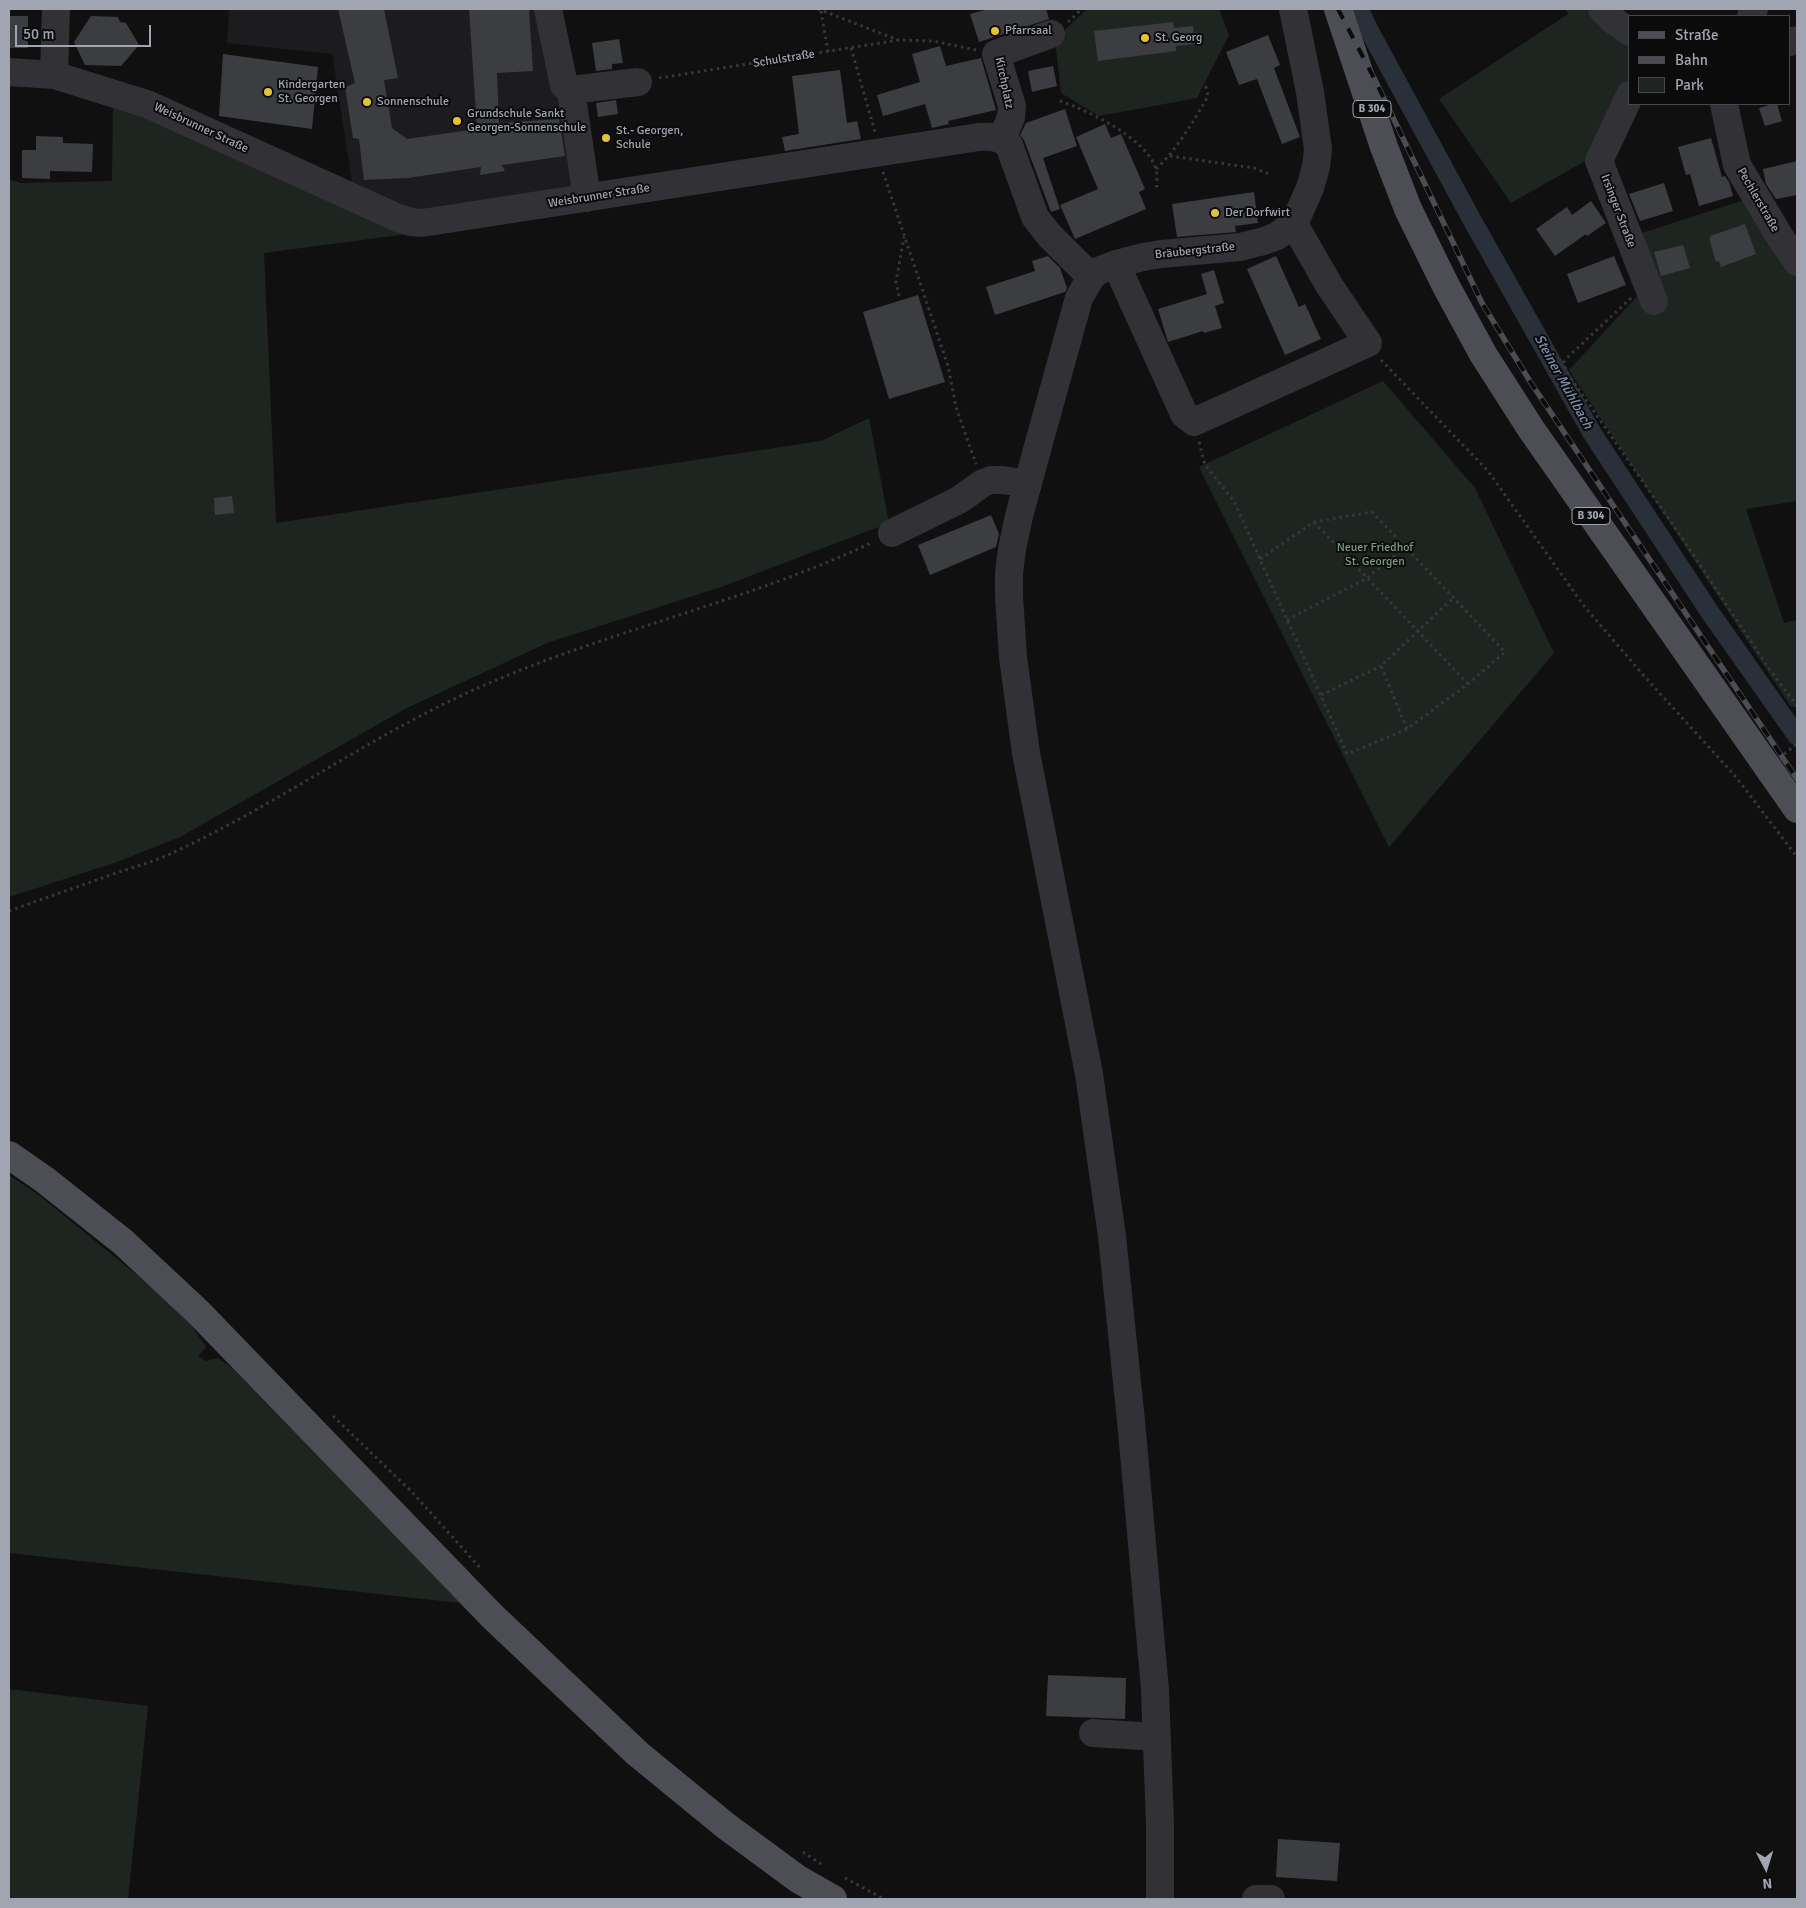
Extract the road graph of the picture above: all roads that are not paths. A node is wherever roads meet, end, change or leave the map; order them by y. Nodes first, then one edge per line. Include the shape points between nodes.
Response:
1 (56, 9) edge
2 (548, 9) edge
3 (1293, 9) edge
4 (1338, 9) edge
5 (1602, 9) edge
6 (1628, 31) edge
7 (1052, 34) dead end
8 (9, 72) edge
9 (54, 75) junction
10 (638, 82) road end
11 (571, 90) junction
12 (1628, 99) edge
13 (1724, 105) edge
14 (1002, 139) junction
15 (587, 198) junction
16 (1294, 224) junction
17 (1789, 234) edge
18 (1797, 262) edge
19 (1116, 264) junction
20 (1091, 277) junction
21 (1650, 292) road end
22 (1028, 484) junction
23 (892, 533) road end
24 (1797, 809) edge
25 (9, 1155) edge
26 (1093, 1734) dead end
27 (1157, 1737) junction
28 (837, 1888) edge
29 (1160, 1899) edge
30 (1256, 1899) edge
31 (1271, 1899) edge

1 - 9 street
2 - 11 street via 564,85
3 - 16 street via 1318,149 1310,188
4 - 24 main road, B 304 via 1408,209 1483,354 1531,429
5 - 6 street
7 - 14 street, Kirchplatz via 996,54 1012,106
8 - 9 street, Weisbrunner Straße
9 - 15 street, Weisbrunner Straße via 148,104 411,222
10 - 11 street
11 - 15 street
12 - 21 street, Irsinger Straße via 1599,161
13 - 17 street, Pechlerstraße via 1737,165
14 - 15 street, Weisbrunner Straße via 979,137
14 - 20 street via 1009,145 1034,217
16 - 19 street, Bräubergstraße via 1277,236 1240,247 1161,254
16 - 19 street via 1368,343 1194,422 1184,414
17 - 18 street, Pechlerstraße
19 - 20 street, Bräubergstraße
20 - 22 street via 1080,298
22 - 23 street via 991,480 959,500
22 - 27 street via 1012,549 1009,596 1013,657 1038,818 1081,1028 1104,1170 1132,1431
25 - 28 main road via 122,1242 198,1312 492,1616 638,1754 798,1879
26 - 27 street
27 - 29 street
30 - 31 street

